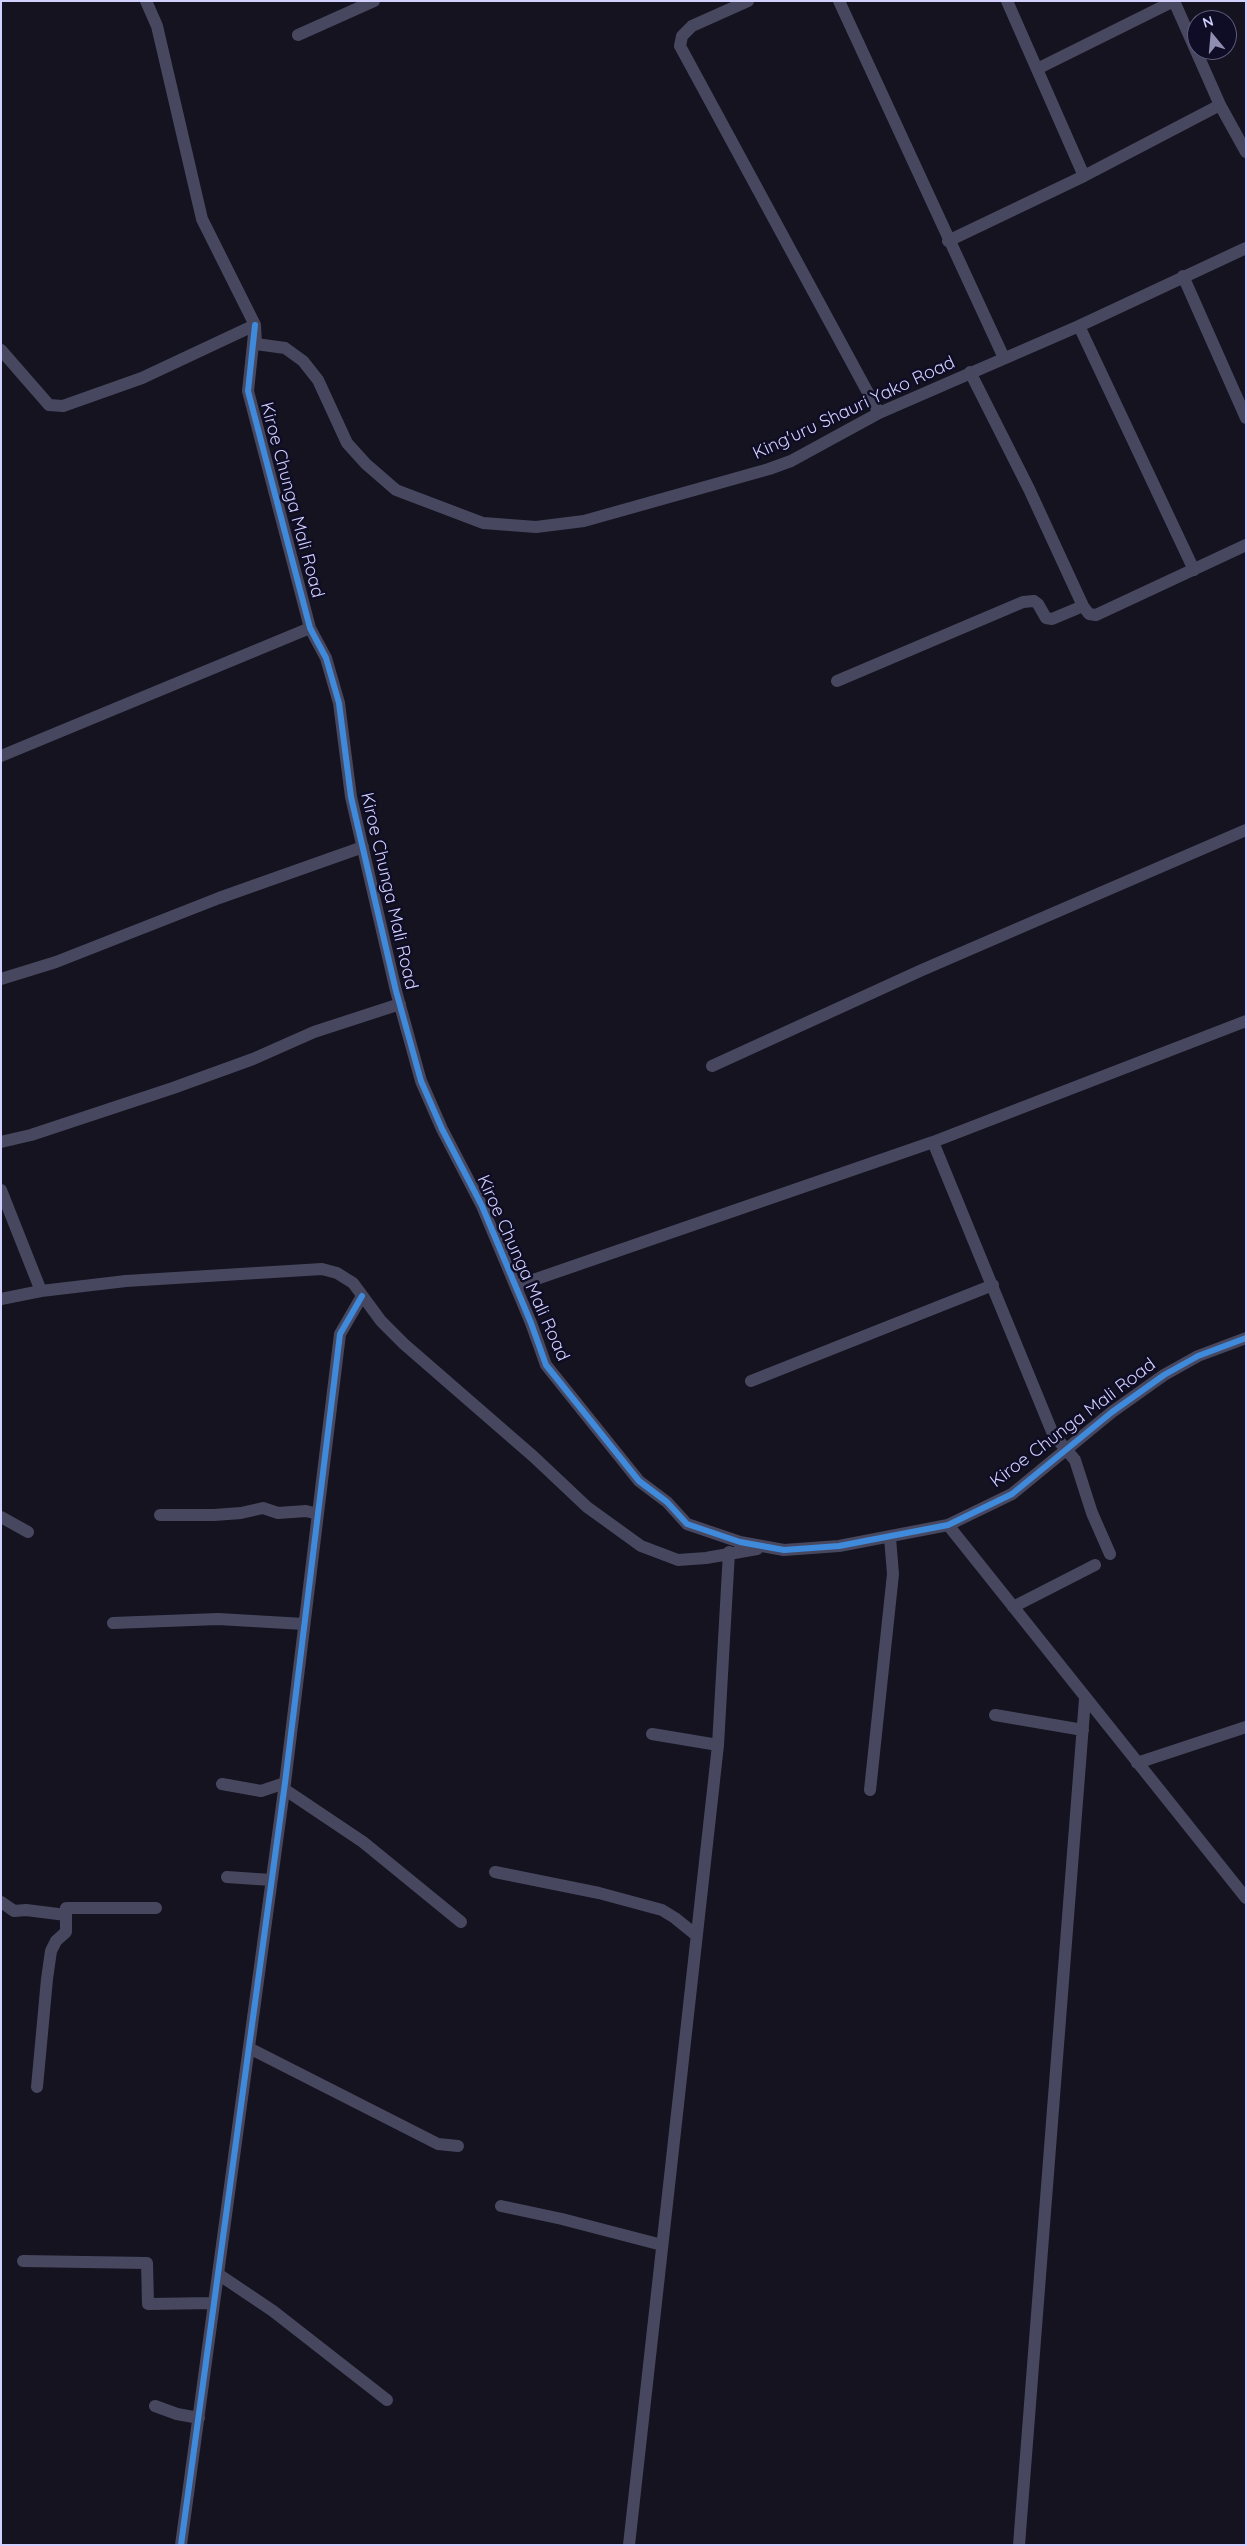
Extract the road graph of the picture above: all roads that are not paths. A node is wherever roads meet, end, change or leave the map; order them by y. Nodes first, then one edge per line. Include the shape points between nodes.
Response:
1 (146, 1) edge
2 (374, 1) edge
3 (748, 1) edge
4 (839, 1) edge
5 (1007, 1) edge
6 (298, 35) dead end
7 (1037, 69) junction
8 (1220, 105) junction
9 (1246, 152) edge
10 (1084, 176) junction
11 (948, 241) junction
12 (1246, 248) edge
13 (1183, 276) junction
14 (255, 325) junction
15 (1078, 326) junction
16 (1, 350) edge
17 (1004, 358) junction
18 (970, 372) junction
19 (879, 413) junction
20 (1246, 418) edge
21 (1246, 545) edge
22 (1194, 570) junction
23 (1083, 606) junction
24 (310, 628) junction
25 (837, 681) dead end
26 (1, 756) edge
27 (1246, 830) edge
28 (363, 847) junction
29 (1, 979) edge
30 (400, 1004) junction
31 (1246, 1021) edge
32 (712, 1066) dead end
33 (1, 1142) edge
34 (933, 1142) junction
35 (1, 1190) edge
36 (993, 1285) junction
37 (516, 1286) junction
38 (41, 1291) junction
39 (362, 1296) junction
40 (1, 1298) edge
41 (1246, 1338) edge
42 (751, 1381) dead end
43 (1066, 1451) junction
44 (318, 1514) junction
45 (160, 1515) dead end
46 (1, 1517) edge
47 (948, 1525) junction
48 (28, 1532) dead end
49 (890, 1538) junction
50 (768, 1547) junction
51 (729, 1552) junction
52 (1110, 1554) dead end
53 (1095, 1565) dead end
54 (1013, 1607) junction
55 (113, 1623) dead end
56 (304, 1624) junction
57 (1086, 1699) junction
58 (995, 1715) dead end
59 (1246, 1727) edge
60 (1083, 1730) junction
61 (652, 1734) dead end
62 (718, 1745) junction
63 (1137, 1763) junction
64 (222, 1784) dead end
65 (285, 1786) junction
66 (870, 1790) dead end
67 (495, 1872) dead end
68 (227, 1877) dead end
69 (272, 1880) junction
70 (1246, 1898) edge
71 (1, 1902) edge
72 (156, 1908) dead end
73 (66, 1915) junction
74 (461, 1922) dead end
75 (696, 1935) junction
76 (249, 2048) junction
77 (37, 2088) dead end
78 (458, 2146) dead end
79 (501, 2206) dead end
80 (662, 2245) junction
81 (23, 2261) dead end
82 (218, 2274) junction
83 (214, 2303) junction
84 (387, 2400) dead end
85 (155, 2406) dead end
86 (199, 2418) junction
87 (182, 2545) edge
88 (629, 2545) edge
89 (1019, 2545) edge

1 - 14 street via 156,26 202,219
2 - 6 street
3 - 19 street via 692,26 682,36 680,46
4 - 11 street
5 - 7 street
7 - 8 street via 1174,1
7 - 10 street
8 - 9 street
8 - 10 street
10 - 11 street
11 - 17 street
12 - 13 street, King'uru Shauri Yako Road
13 - 15 street, King'uru Shauri Yako Road
13 - 20 street
14 - 16 street via 142,378 63,406 49,405
14 - 19 street, King'uru Shauri Yako Road via 256,344 285,348 303,361 318,380 347,442 366,464 396,490 483,523 536,527 584,521 747,476 790,461
14 - 24 street, Kiroe Chunga Mali Road via 248,391
15 - 17 street, King'uru Shauri Yako Road
15 - 22 street
17 - 18 street, King'uru Shauri Yako Road
18 - 19 street, King'uru Shauri Yako Road
18 - 23 street
21 - 22 street
22 - 23 street via 1096,615 1089,614
23 - 25 street via 1052,619 1046,618 1034,601 1023,602
24 - 26 street
24 - 28 street, Kiroe Chunga Mali Road via 326,658 339,703 351,797
27 - 32 street via 922,970
28 - 29 street via 219,898 56,962
28 - 30 street, Kiroe Chunga Mali Road
30 - 33 street via 314,1032 253,1059 173,1088
30 - 37 street, Kiroe Chunga Mali Road via 422,1081
31 - 34 street
34 - 36 street
34 - 37 street
35 - 38 street
36 - 42 street
36 - 43 street via 1053,1434
37 - 50 street, Kiroe Chunga Mali Road via 546,1365 639,1481 668,1502 687,1524 740,1542
38 - 39 street via 322,1269 337,1273 352,1283
38 - 40 street
39 - 44 street via 340,1334
39 - 51 street via 404,1344 588,1507 641,1546 678,1560
41 - 43 street, Kiroe Chunga Mali Road via 1198,1356 1164,1375 1112,1412
43 - 47 street, Kiroe Chunga Mali Road via 1012,1494
43 - 52 street via 1075,1460 1092,1513
44 - 45 street via 306,1510 278,1513 263,1508 214,1515
44 - 56 street
46 - 48 street
47 - 49 street, Kiroe Chunga Mali Road
47 - 54 street
49 - 50 street, Kiroe Chunga Mali Road via 811,1550
49 - 66 street via 893,1574
50 - 51 street
51 - 62 street
53 - 54 street
54 - 57 street
55 - 56 street via 218,1619
56 - 65 street
57 - 60 street
57 - 63 street
58 - 60 street
59 - 63 street
60 - 89 street
61 - 62 street
62 - 75 street
63 - 70 street
64 - 65 street via 261,1791
65 - 69 street
65 - 74 street via 363,1842
67 - 75 street via 634,1901 662,1910
68 - 69 street
69 - 76 street
71 - 73 street via 14,1911
72 - 73 street via 66,1908
73 - 77 street via 66,1932 51,1951
75 - 80 street
76 - 78 street via 438,2144
76 - 82 street
79 - 80 street
80 - 88 street
81 - 83 street via 147,2263 148,2304
82 - 83 street
82 - 84 street via 273,2311
83 - 86 street
85 - 86 street
86 - 87 street

